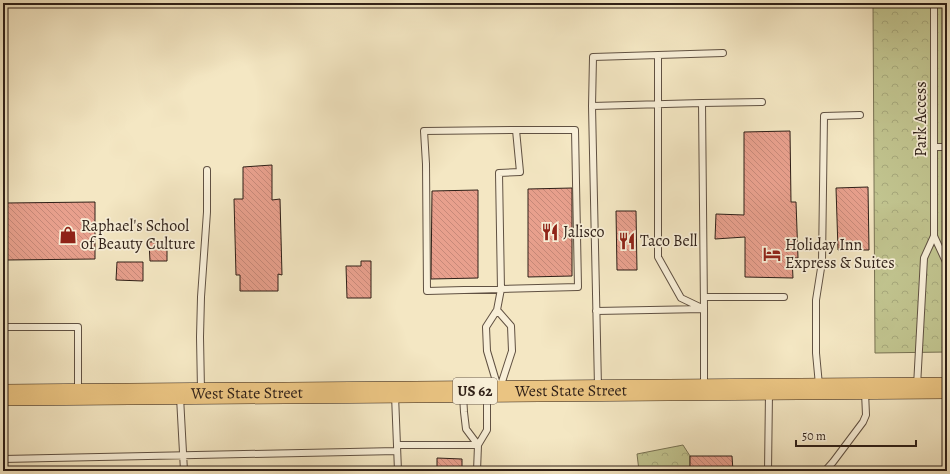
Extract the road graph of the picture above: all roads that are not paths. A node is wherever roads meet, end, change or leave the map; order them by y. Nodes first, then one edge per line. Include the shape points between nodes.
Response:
1 (934, 3) edge
2 (723, 52) dead end
3 (658, 55) junction
4 (762, 102) dead end
5 (702, 103) junction
6 (658, 104) junction
7 (592, 106) junction
8 (860, 114) dead end
9 (516, 130) junction
10 (947, 147) edge
11 (934, 148) junction
12 (207, 170) dead end
13 (934, 236) junction
14 (947, 264) edge
15 (501, 289) junction
16 (704, 297) junction
17 (784, 297) dead end
18 (704, 309) junction
19 (497, 310) junction
20 (596, 311) junction
21 (3, 327) edge
22 (866, 388) junction
23 (917, 388) junction
24 (947, 388) edge
25 (769, 389) junction
26 (820, 389) junction
27 (598, 390) junction
28 (704, 390) junction
29 (463, 391) junction
30 (493, 391) junction
31 (395, 392) junction
32 (78, 394) junction
33 (180, 394) junction
34 (201, 394) junction
35 (3, 395) edge
36 (478, 445) junction
37 (397, 448) junction
38 (183, 455) junction
39 (3, 459) edge
40 (184, 471) edge
41 (398, 471) edge
42 (478, 471) edge
43 (768, 471) edge
44 (825, 471) edge

1 - 11 lane, Park Access
2 - 3 lane
3 - 6 lane
3 - 7 lane via 593,58
4 - 5 lane
5 - 6 lane
5 - 16 lane
6 - 7 lane
6 - 18 lane via 658,257 681,298
7 - 20 lane
8 - 26 lane via 824,116 822,262 816,300 816,353
9 - 15 lane via 520,172 499,173
9 - 15 lane via 574,130 578,287
9 - 15 lane via 424,131 427,291
10 - 11 lane
11 - 13 lane, Park Access
12 - 34 lane via 201,298
13 - 14 lane, Park Access
13 - 23 lane, Park Access via 924,258
15 - 19 lane
16 - 17 lane
16 - 18 lane
18 - 20 lane
18 - 28 lane
19 - 30 lane via 486,327
19 - 30 lane via 511,326 512,351
20 - 27 lane
21 - 32 lane via 78,327
22 - 23 highway, West State Street / US 62
22 - 26 highway, West State Street / US 62
22 - 44 lane via 866,415 863,422
23 - 24 highway, West State Street / US 62
25 - 26 highway, West State Street / US 62
25 - 28 highway, West State Street / US 62
25 - 43 lane
27 - 28 highway, West State Street / US 62
27 - 30 highway, West State Street / US 62
29 - 30 highway, West State Street / US 62
29 - 31 highway, West State Street / US 62
29 - 36 lane via 466,429
30 - 36 lane via 487,430
31 - 34 highway, West State Street / US 62
31 - 37 lane
32 - 33 highway, West State Street / US 62
32 - 35 highway, West State Street / US 62
33 - 34 highway, West State Street / US 62
33 - 38 lane
36 - 37 lane
36 - 42 lane
37 - 38 lane
37 - 41 lane
38 - 39 lane
38 - 40 lane

